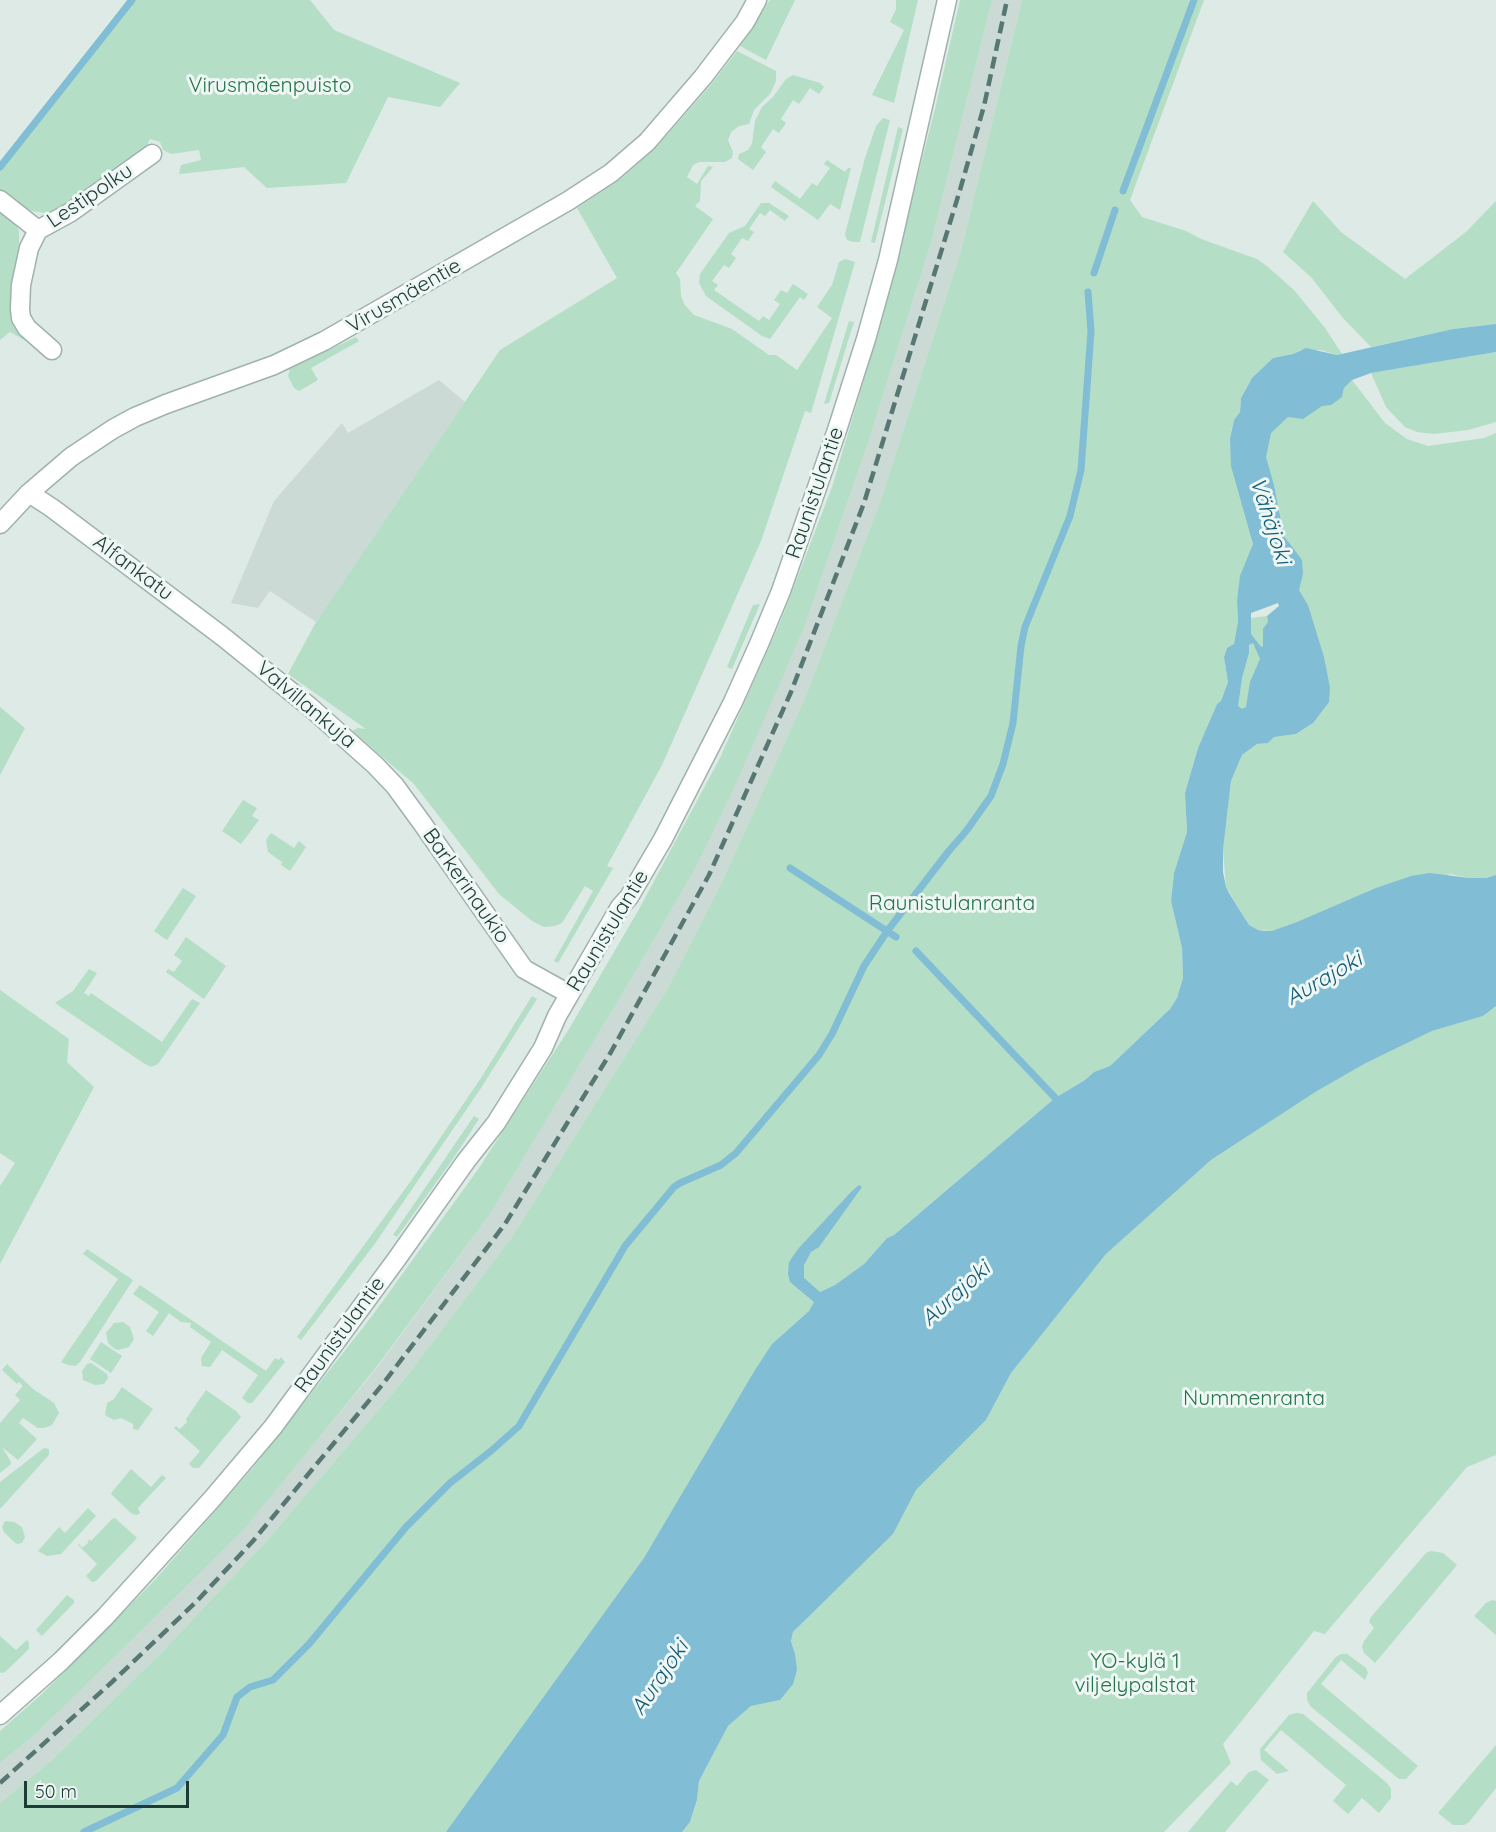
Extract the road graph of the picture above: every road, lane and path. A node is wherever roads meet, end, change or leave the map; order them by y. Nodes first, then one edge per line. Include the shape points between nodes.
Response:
1 (757, 0) edge
2 (947, 0) edge
3 (152, 154) dead end
4 (0, 200) edge
5 (39, 230) junction
6 (52, 350) dead end
7 (28, 493) junction
8 (0, 524) edge
9 (236, 646) joint
10 (375, 765) joint
11 (569, 994) junction
12 (0, 1714) edge

1 - 7 street, Virusmäentie via 746,22 703,76 647,142 611,173 324,341 274,365 127,421 71,457
2 - 11 street, Raunistulantie via 888,260 866,339 781,591 733,702 663,839
3 - 5 street, Lestipolku
4 - 5 street, Lestipolku
5 - 6 street via 28,248 20,309 27,327
7 - 8 street, Virusmäentie
7 - 9 street, Alfankatu
9 - 10 street, Valvillankuja
10 - 11 street, Barkerinaukio via 415,813 524,969
11 - 12 street, Raunistulantie via 543,1048 496,1123 273,1426 206,1507 105,1617

